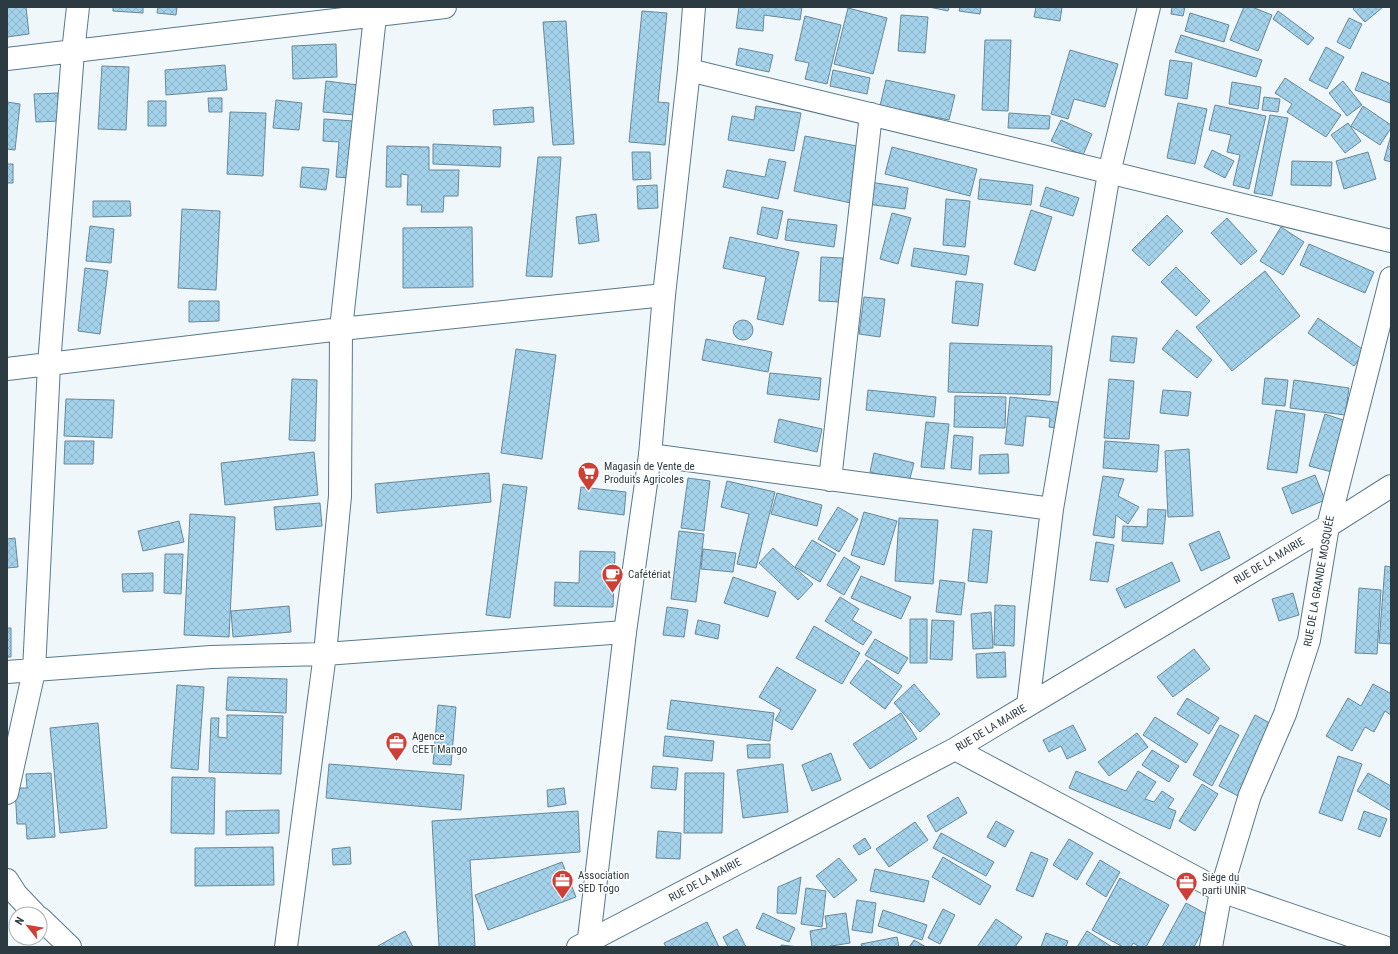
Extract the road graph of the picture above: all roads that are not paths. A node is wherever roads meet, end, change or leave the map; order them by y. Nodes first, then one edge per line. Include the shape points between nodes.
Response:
1 (78, 7) edge
2 (445, 7) edge
3 (694, 7) edge
4 (1149, 7) edge
5 (375, 11) edge
6 (73, 52) junction
7 (7, 59) edge
8 (689, 70) junction
9 (871, 114) junction
10 (1109, 173) junction
11 (1391, 241) edge
12 (1391, 278) edge
13 (664, 294) junction
14 (341, 329) junction
15 (49, 365) junction
16 (7, 370) edge
17 (650, 456) junction
18 (830, 480) junction
19 (1391, 486) edge
20 (1052, 509) junction
21 (1328, 526) junction
22 (625, 632) junction
23 (325, 654) junction
24 (34, 671) junction
25 (7, 672) edge
26 (1028, 705) junction
27 (955, 749) junction
28 (7, 794) edge
29 (7, 880) edge
30 (1221, 891) junction
31 (27, 906) edge
32 (48, 926) edge
33 (584, 945) edge
34 (70, 947) edge
35 (286, 947) edge
36 (1211, 947) edge
37 (1384, 947) edge

1 - 6 street
2 - 5 street
3 - 8 street
4 - 10 street
5 - 6 street
5 - 14 street
6 - 7 street
6 - 15 street
8 - 9 street
8 - 13 street
9 - 10 street
9 - 18 street
10 - 11 street
10 - 20 street
12 - 21 street, RUE DE LA GRANDE MOSQUÉE
13 - 14 street
13 - 17 street
14 - 15 street
14 - 23 street via 340,496
15 - 16 street
15 - 24 street
17 - 18 street
17 - 22 street
18 - 20 street
19 - 21 street, RUE DE LA MAIRIE
20 - 26 street
21 - 26 street, RUE DE LA MAIRIE
21 - 30 street, RUE DE LA GRANDE MOSQUÉE via 1310,640 1286,714 1250,795
22 - 23 street
22 - 33 street
23 - 24 street via 211,657
23 - 35 street
24 - 25 street
24 - 28 street
26 - 27 street, RUE DE LA MAIRIE
27 - 30 street
27 - 33 street, RUE DE LA MAIRIE
29 - 31 street
30 - 36 street, RUE DE LA GRANDE MOSQUÉE
30 - 37 street
32 - 34 street

